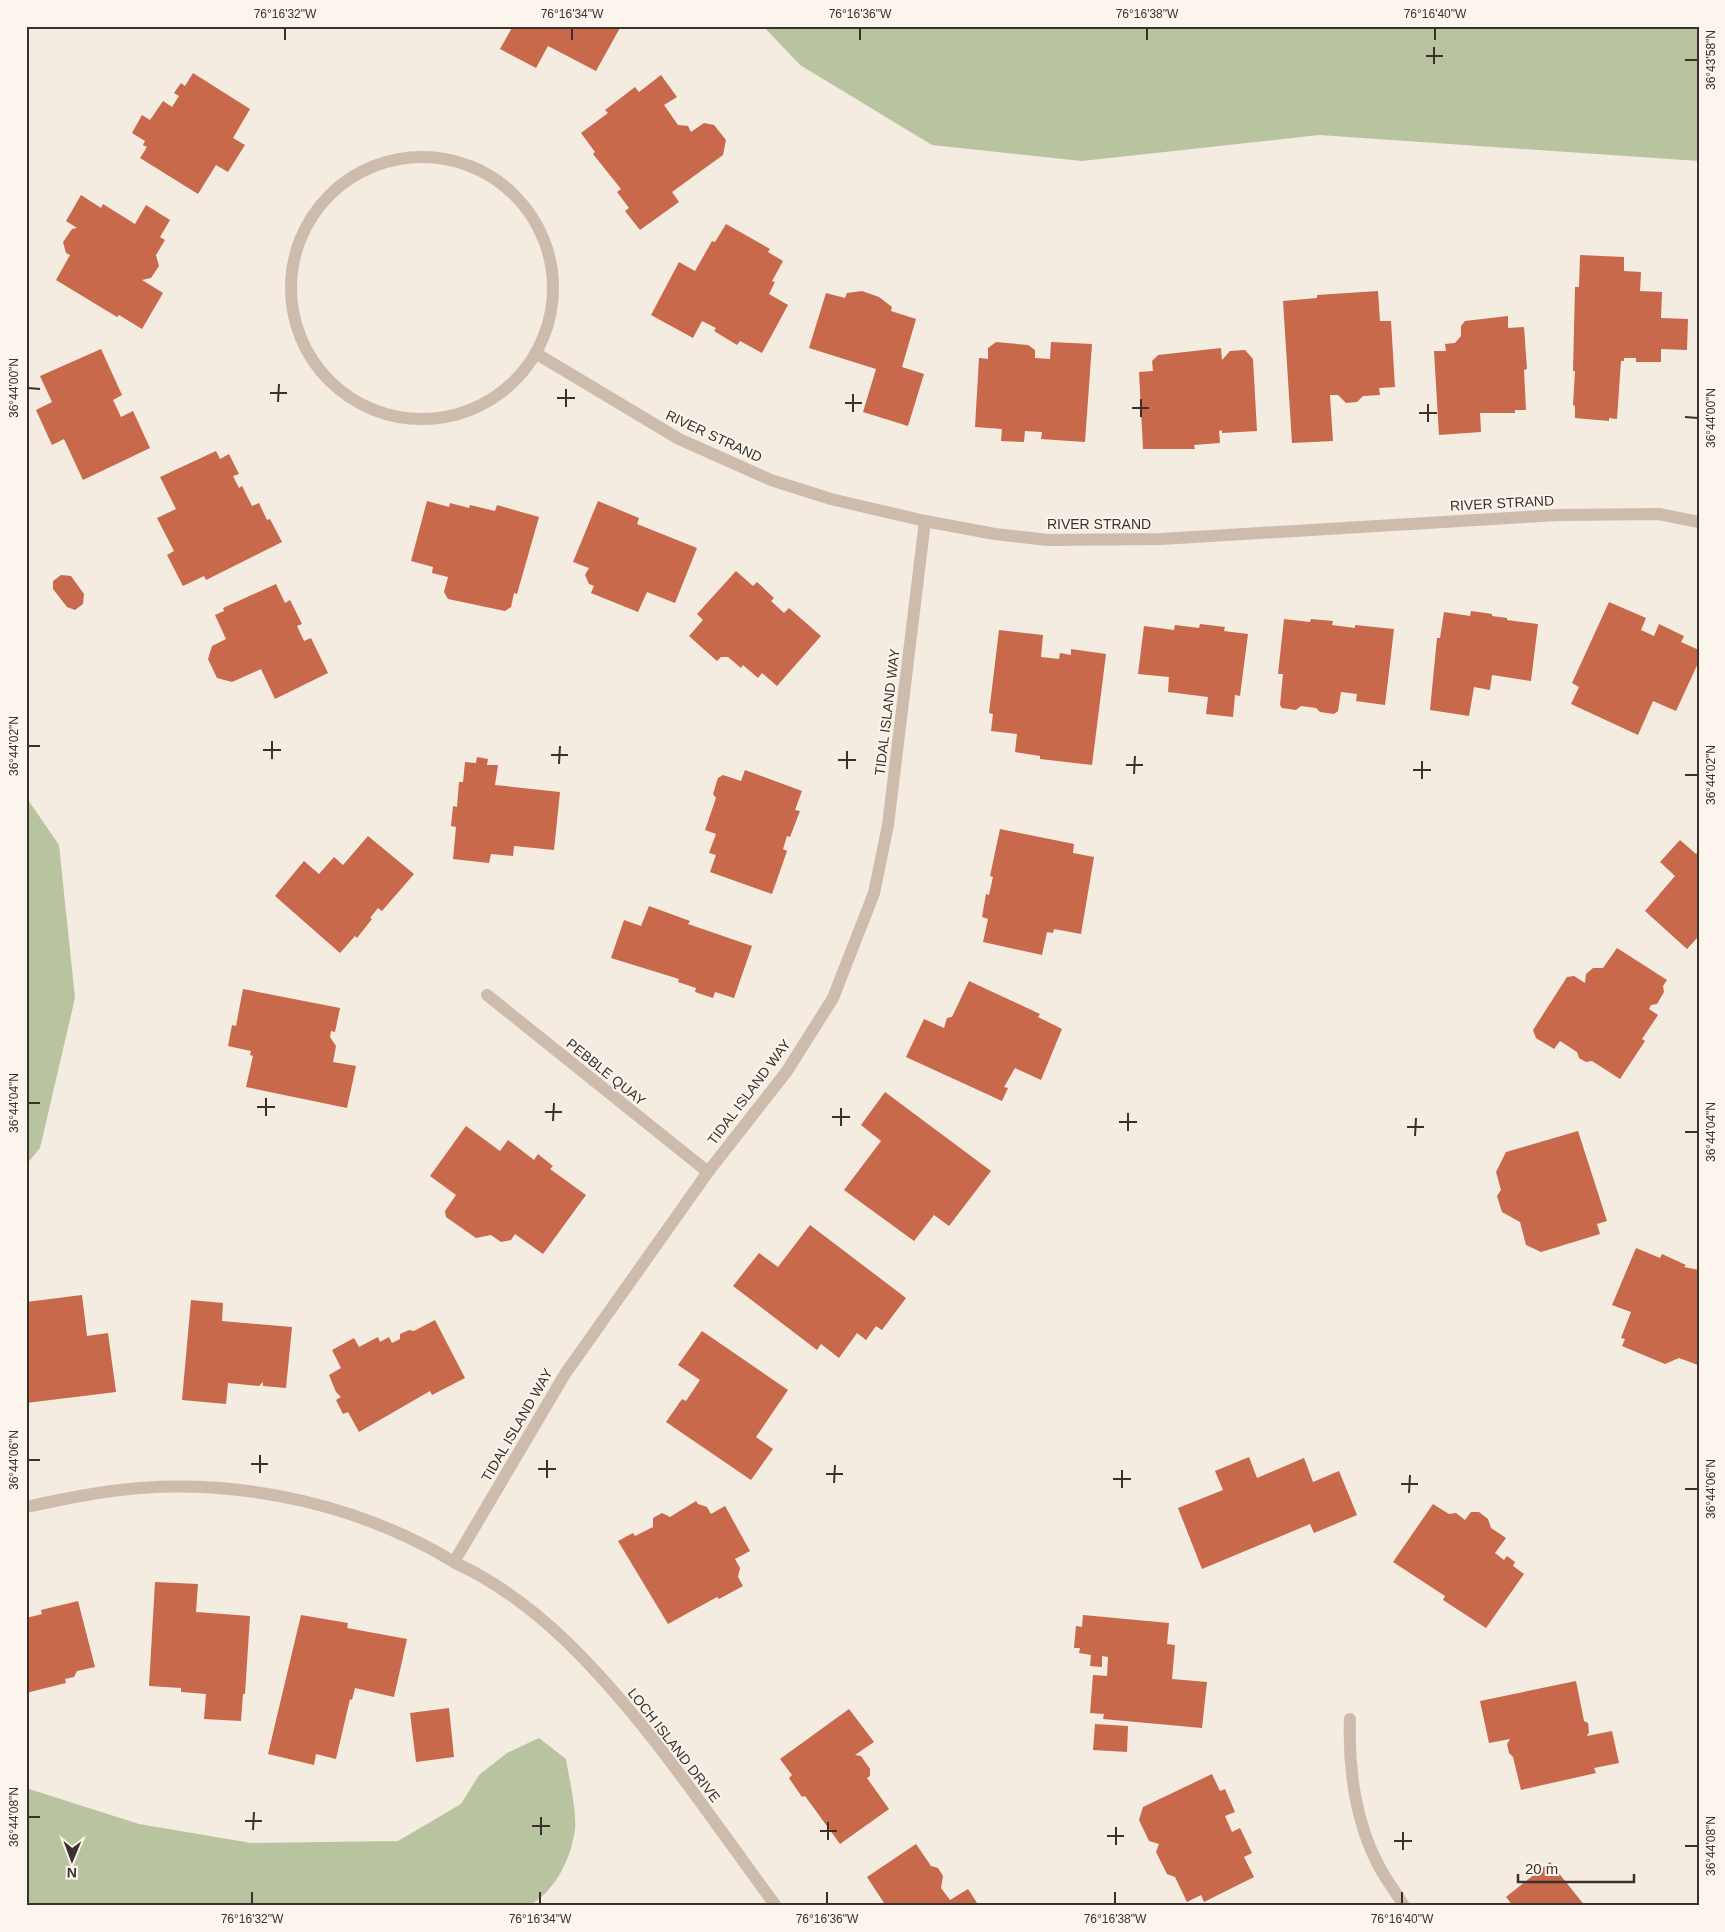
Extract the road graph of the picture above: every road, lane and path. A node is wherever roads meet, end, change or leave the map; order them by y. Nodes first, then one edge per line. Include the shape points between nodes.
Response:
1 (536, 354) junction
2 (925, 521) junction
3 (1699, 522) edge
4 (486, 995) dead end
5 (708, 1172) junction
6 (26, 1507) edge
7 (454, 1562) junction
8 (1350, 1719) dead end
9 (776, 1906) edge
10 (1404, 1906) edge

1 - 1 street via 555,288 549,255 537,222 490,174 460,162 424,156 391,160 358,173 332,194 309,220 291,286 295,322 308,352 328,382 356,400 386,414 422,419 456,417 488,401 514,382
1 - 2 street, RIVER STRAND via 680,439 771,480 830,499
2 - 3 street, RIVER STRAND via 1048,540 1161,539 1558,514 1659,514
2 - 5 street, TIDAL ISLAND WAY via 888,825 874,893 833,998 788,1071
4 - 5 street, PEBBLE QUAY
5 - 7 street, TIDAL ISLAND WAY via 565,1374
6 - 7 street, LOCH ISLAND DRIVE via 87,1494 142,1488 262,1493 346,1512 439,1551
7 - 9 street, LOCH ISLAND DRIVE via 522,1602 566,1642 623,1702
8 - 10 street via 1348,1745 1366,1836 1380,1869

